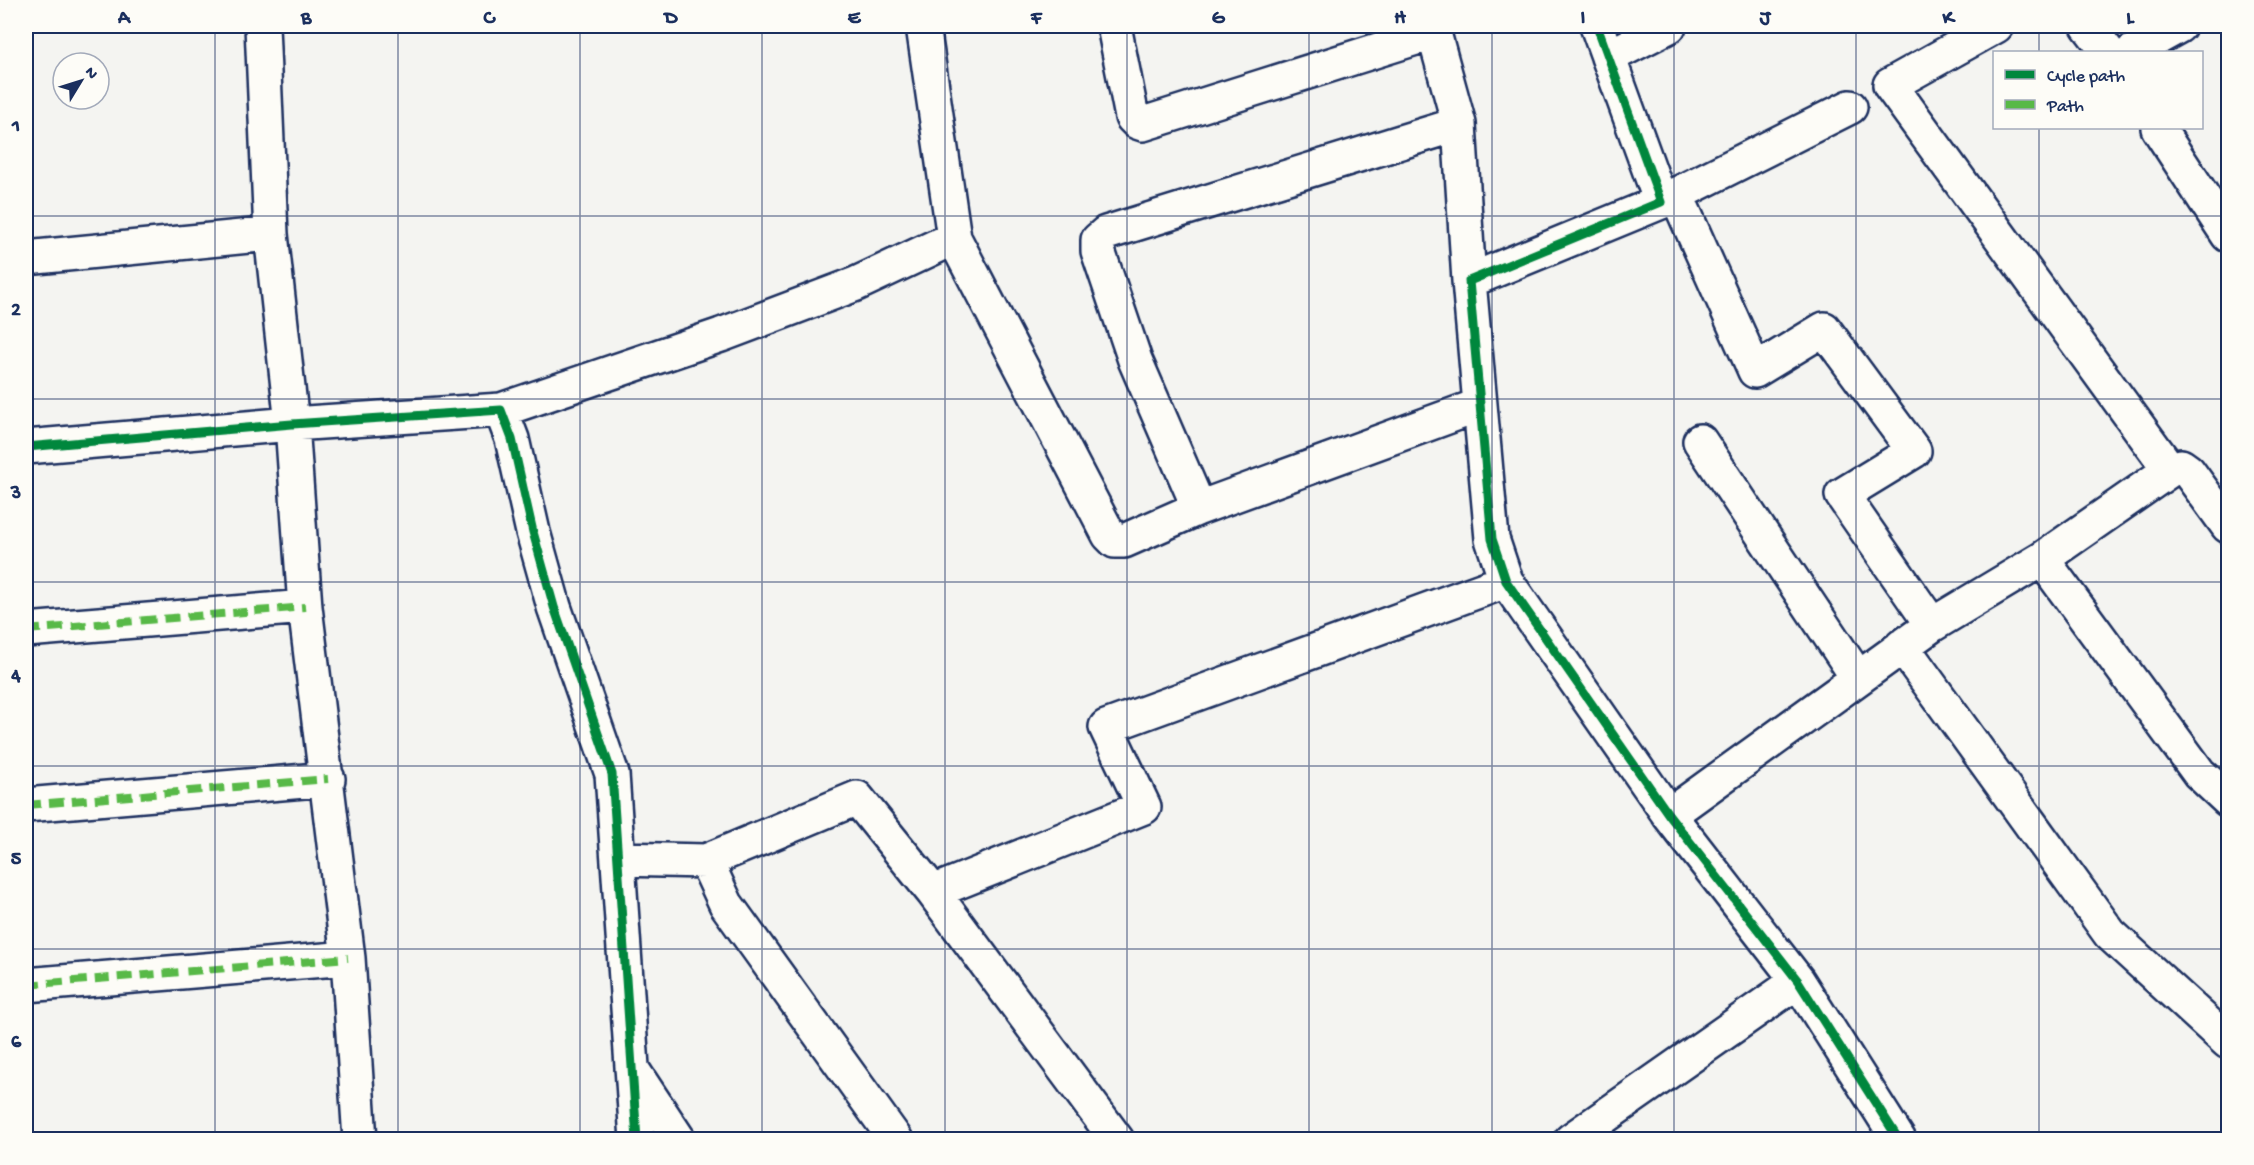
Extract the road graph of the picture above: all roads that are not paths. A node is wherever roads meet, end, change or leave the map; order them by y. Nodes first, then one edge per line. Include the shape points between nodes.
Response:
1 (262, 26) edge
2 (923, 26) edge
3 (1114, 26) edge
4 (1597, 26) edge
5 (1669, 26) edge
6 (1996, 26) edge
7 (2088, 26) edge
8 (2179, 26) edge
9 (1434, 29) edge
10 (2107, 51) edge
11 (2135, 51) edge
12 (1608, 57) junction
13 (1850, 107) dead end
14 (1459, 124) junction
15 (2159, 129) edge
16 (1669, 198) junction
17 (271, 234) junction
18 (2229, 235) edge
19 (954, 238) junction
20 (26, 258) edge
21 (1469, 281) junction
22 (1480, 405) junction
23 (501, 410) junction
24 (292, 424) junction
25 (1700, 441) dead end
26 (26, 447) edge
27 (2170, 470) junction
28 (1199, 508) junction
29 (2229, 526) edge
30 (2042, 559) junction
31 (1506, 580) junction
32 (305, 607) junction
33 (1932, 626) junction
34 (26, 630) edge
35 (1902, 646) junction
36 (1858, 678) junction
37 (328, 779) junction
38 (2229, 800) edge
39 (26, 805) edge
40 (1669, 815) junction
41 (618, 858) junction
42 (706, 861) junction
43 (933, 892) junction
44 (348, 958) junction
45 (1798, 981) junction
46 (26, 985) edge
47 (2229, 1042) edge
48 (632, 1069) junction
49 (360, 1140) edge
50 (636, 1140) edge
51 (679, 1140) edge
52 (896, 1140) edge
53 (1117, 1140) edge
54 (1571, 1140) edge
55 (1899, 1140) edge

1 - 17 street
2 - 19 street
3 - 9 street via 1132,117 1143,124
4 - 12 street
5 - 12 street
6 - 27 street via 1890,85
7 - 10 street
8 - 11 street
9 - 14 street
12 - 16 street
13 - 16 street
14 - 21 street
14 - 28 street via 1106,233 1098,240 1135,360
15 - 18 street
16 - 21 street
16 - 33 street via 1755,371 1824,329 1914,451 1842,495
17 - 20 street
17 - 24 street
19 - 23 street via 856,284
19 - 28 street via 1109,535 1115,541 1124,541
21 - 22 street
22 - 28 street
22 - 31 street via 1492,539
23 - 24 street
23 - 41 street via 512,439 554,607 612,774
24 - 26 street
24 - 32 street
25 - 36 street
27 - 29 street via 2181,466 2188,471
27 - 30 street
30 - 33 street
30 - 38 street via 2199,773
31 - 40 street
31 - 43 street via 1106,727 1144,807
32 - 34 street
32 - 37 street
33 - 35 street
35 - 36 street
35 - 47 street via 2110,934
36 - 40 street
37 - 39 street
37 - 44 street
40 - 45 street
41 - 42 street
41 - 48 street
42 - 43 street via 857,798
42 - 52 street via 726,904
43 - 53 street
44 - 46 street
44 - 49 street
45 - 54 street
45 - 55 street
48 - 50 street
48 - 51 street

